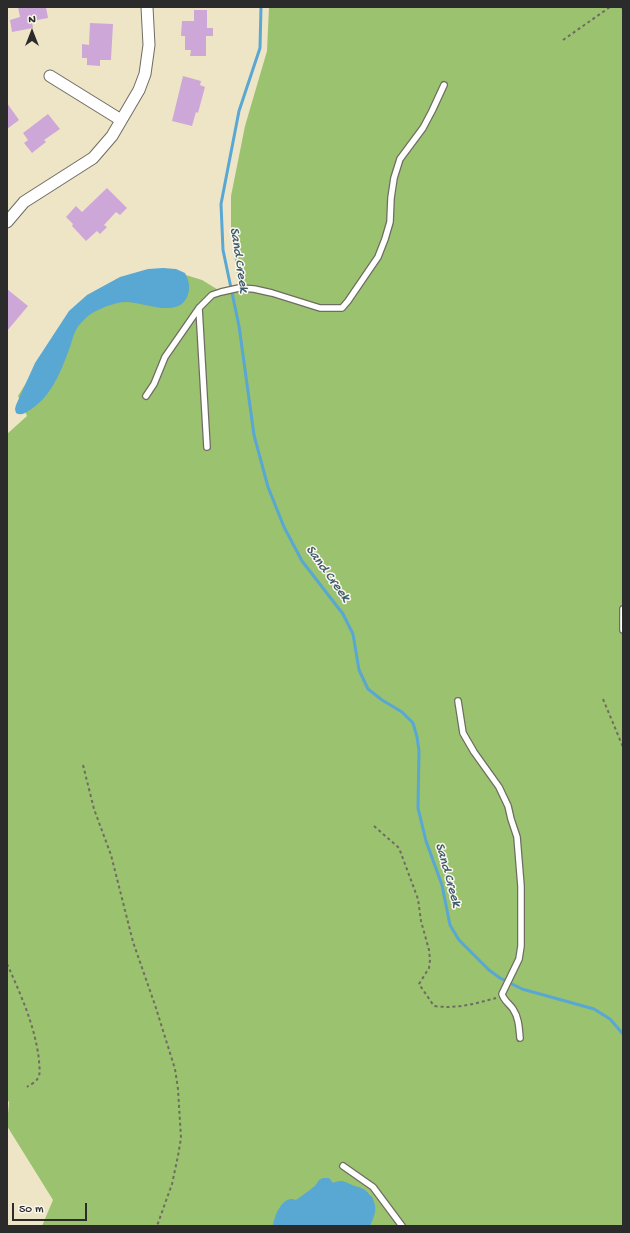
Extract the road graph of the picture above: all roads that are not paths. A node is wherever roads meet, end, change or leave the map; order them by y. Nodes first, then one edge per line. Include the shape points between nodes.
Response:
1 (147, 7) edge
2 (50, 76) dead end
3 (444, 85) dead end
4 (121, 120) junction
5 (7, 222) edge
6 (199, 308) junction
7 (146, 396) dead end
8 (207, 447) dead end
9 (623, 609) edge
10 (623, 630) edge
11 (458, 701) dead end
12 (520, 1038) dead end
13 (343, 1166) dead end
14 (402, 1226) edge

1 - 4 street via 149,45 144,74 139,90
2 - 4 street
3 - 6 lane via 423,128 400,159 394,178 390,222 378,257 342,308 320,308 272,293 239,288 212,295
4 - 5 street via 112,136 93,158 24,202
6 - 7 lane via 165,357
6 - 8 lane
9 - 10 lane
11 - 12 lane via 463,733 499,787 508,806 517,837 521,886 521,946 502,994 518,1018
13 - 14 lane via 373,1186

